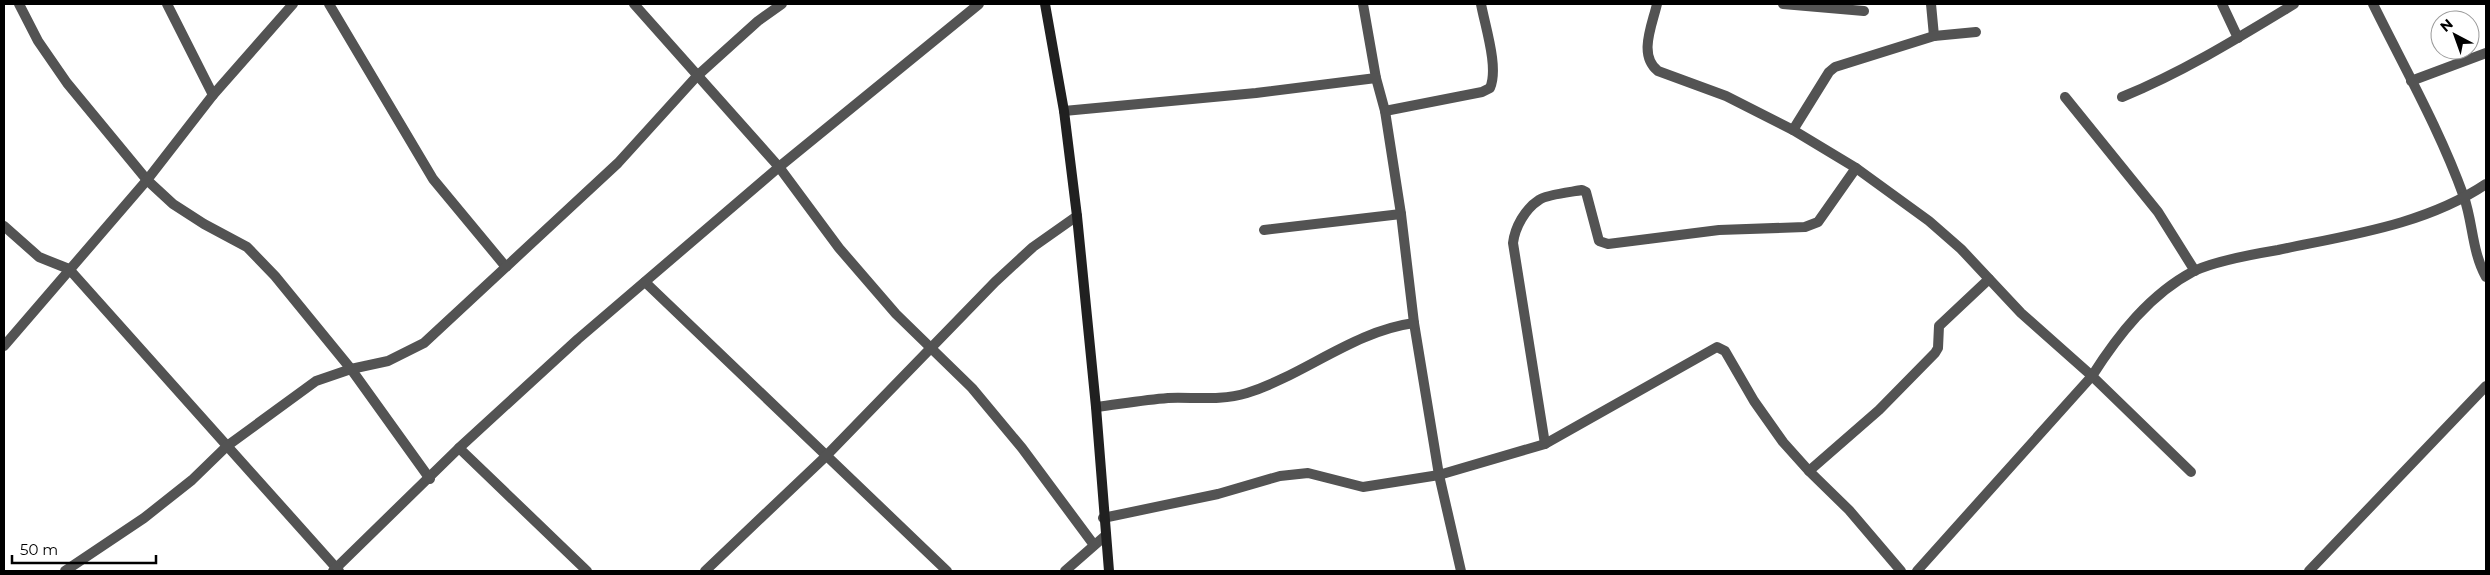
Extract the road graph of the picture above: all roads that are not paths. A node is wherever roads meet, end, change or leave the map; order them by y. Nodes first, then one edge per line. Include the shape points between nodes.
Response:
1 (19, 4) edge
2 (167, 4) edge
3 (293, 4) edge
4 (329, 4) edge
5 (634, 4) edge
6 (782, 4) edge
7 (979, 4) edge
8 (1045, 4) edge
9 (1363, 4) edge
10 (1481, 4) edge
11 (1657, 4) edge
12 (1783, 4) edge
13 (1931, 4) edge
14 (2222, 4) edge
15 (2294, 4) edge
16 (2373, 4) edge
17 (1864, 11) dead end
18 (1976, 32) dead end
19 (1934, 36) junction
20 (2238, 38) junction
21 (2486, 53) edge
22 (697, 76) junction
23 (1376, 78) junction
24 (2411, 81) junction
25 (213, 95) junction
26 (2065, 96) dead end
27 (2122, 97) dead end
28 (1064, 111) junction
29 (1385, 111) junction
30 (1793, 130) junction
31 (779, 167) junction
32 (1856, 168) junction
33 (147, 180) junction
34 (2486, 184) edge
35 (2464, 198) junction
36 (1401, 214) junction
37 (1077, 216) junction
38 (4, 226) edge
39 (1264, 230) dead end
40 (506, 267) junction
41 (69, 269) junction
42 (2195, 271) junction
43 (2486, 277) edge
44 (1989, 279) junction
45 (645, 282) junction
46 (1414, 323) junction
47 (4, 346) edge
48 (930, 349) junction
49 (351, 369) junction
50 (2092, 376) junction
51 (2486, 386) edge
52 (1096, 407) junction
53 (1544, 444) junction
54 (227, 446) junction
55 (459, 448) junction
56 (826, 457) junction
57 (1809, 471) junction
58 (2191, 472) dead end
59 (1439, 476) junction
60 (430, 478) junction
61 (1103, 518) junction
62 (1105, 536) junction
63 (1094, 545) junction
64 (336, 570) edge
65 (65, 571) edge
66 (587, 571) edge
67 (705, 571) edge
68 (947, 571) edge
69 (1065, 571) edge
70 (1109, 571) edge
71 (1461, 571) edge
72 (1901, 571) edge
73 (1917, 571) edge
74 (2309, 571) edge

1 - 33 street via 38,41 67,82
2 - 25 street
3 - 25 street
4 - 40 street via 433,179
5 - 22 street
6 - 22 street via 758,21
7 - 31 street
8 - 28 street
9 - 23 street
10 - 29 street via 1494,80 1490,88
11 - 30 street via 1646,53 1650,64 1658,71 1726,96
12 - 17 street
13 - 19 street
14 - 20 street
15 - 20 street
16 - 24 street
18 - 19 street
19 - 30 street via 1835,67
20 - 27 street via 2150,86
21 - 24 street
22 - 31 street
22 - 40 street via 618,163
23 - 28 street
23 - 29 street
24 - 35 street
25 - 33 street
26 - 42 street via 2158,212
28 - 37 street
29 - 36 street
30 - 32 street
31 - 45 street
31 - 48 street via 839,248
32 - 44 street via 1929,221
32 - 53 street via 1818,222 1804,227 1719,230 1608,244 1599,241 1586,192 1582,190 1540,199 1520,221 1514,231 1513,243
33 - 41 street
33 - 49 street via 173,204 247,247 276,276
34 - 35 street
35 - 42 street via 2361,233 2250,255
35 - 43 street via 2475,250
36 - 39 street
36 - 46 street
37 - 48 street via 1033,247
37 - 52 street
38 - 41 street via 39,257
40 - 49 street via 424,343 388,360
41 - 47 street
41 - 54 street
42 - 50 street via 2166,290 2135,318
44 - 50 street via 2021,313
44 - 57 street via 1939,326 1935,353 1880,410
45 - 55 street
45 - 56 street
46 - 52 street via 1391,326 1246,393 1222,398 1168,398
46 - 59 street
48 - 56 street
48 - 63 street via 972,388 1022,448
49 - 54 street via 316,381
49 - 60 street
50 - 58 street
50 - 73 street
51 - 74 street
52 - 61 street
53 - 57 street via 1717,347 1725,351 1754,401 1783,442
53 - 59 street
54 - 64 street
54 - 65 street via 192,480 144,518
55 - 60 street
55 - 66 street
56 - 67 street
56 - 68 street
57 - 72 street via 1849,510
59 - 61 street via 1364,487 1308,473 1280,476 1218,494
59 - 71 street
60 - 64 street
61 - 62 street
62 - 63 street
62 - 70 street
63 - 69 street

